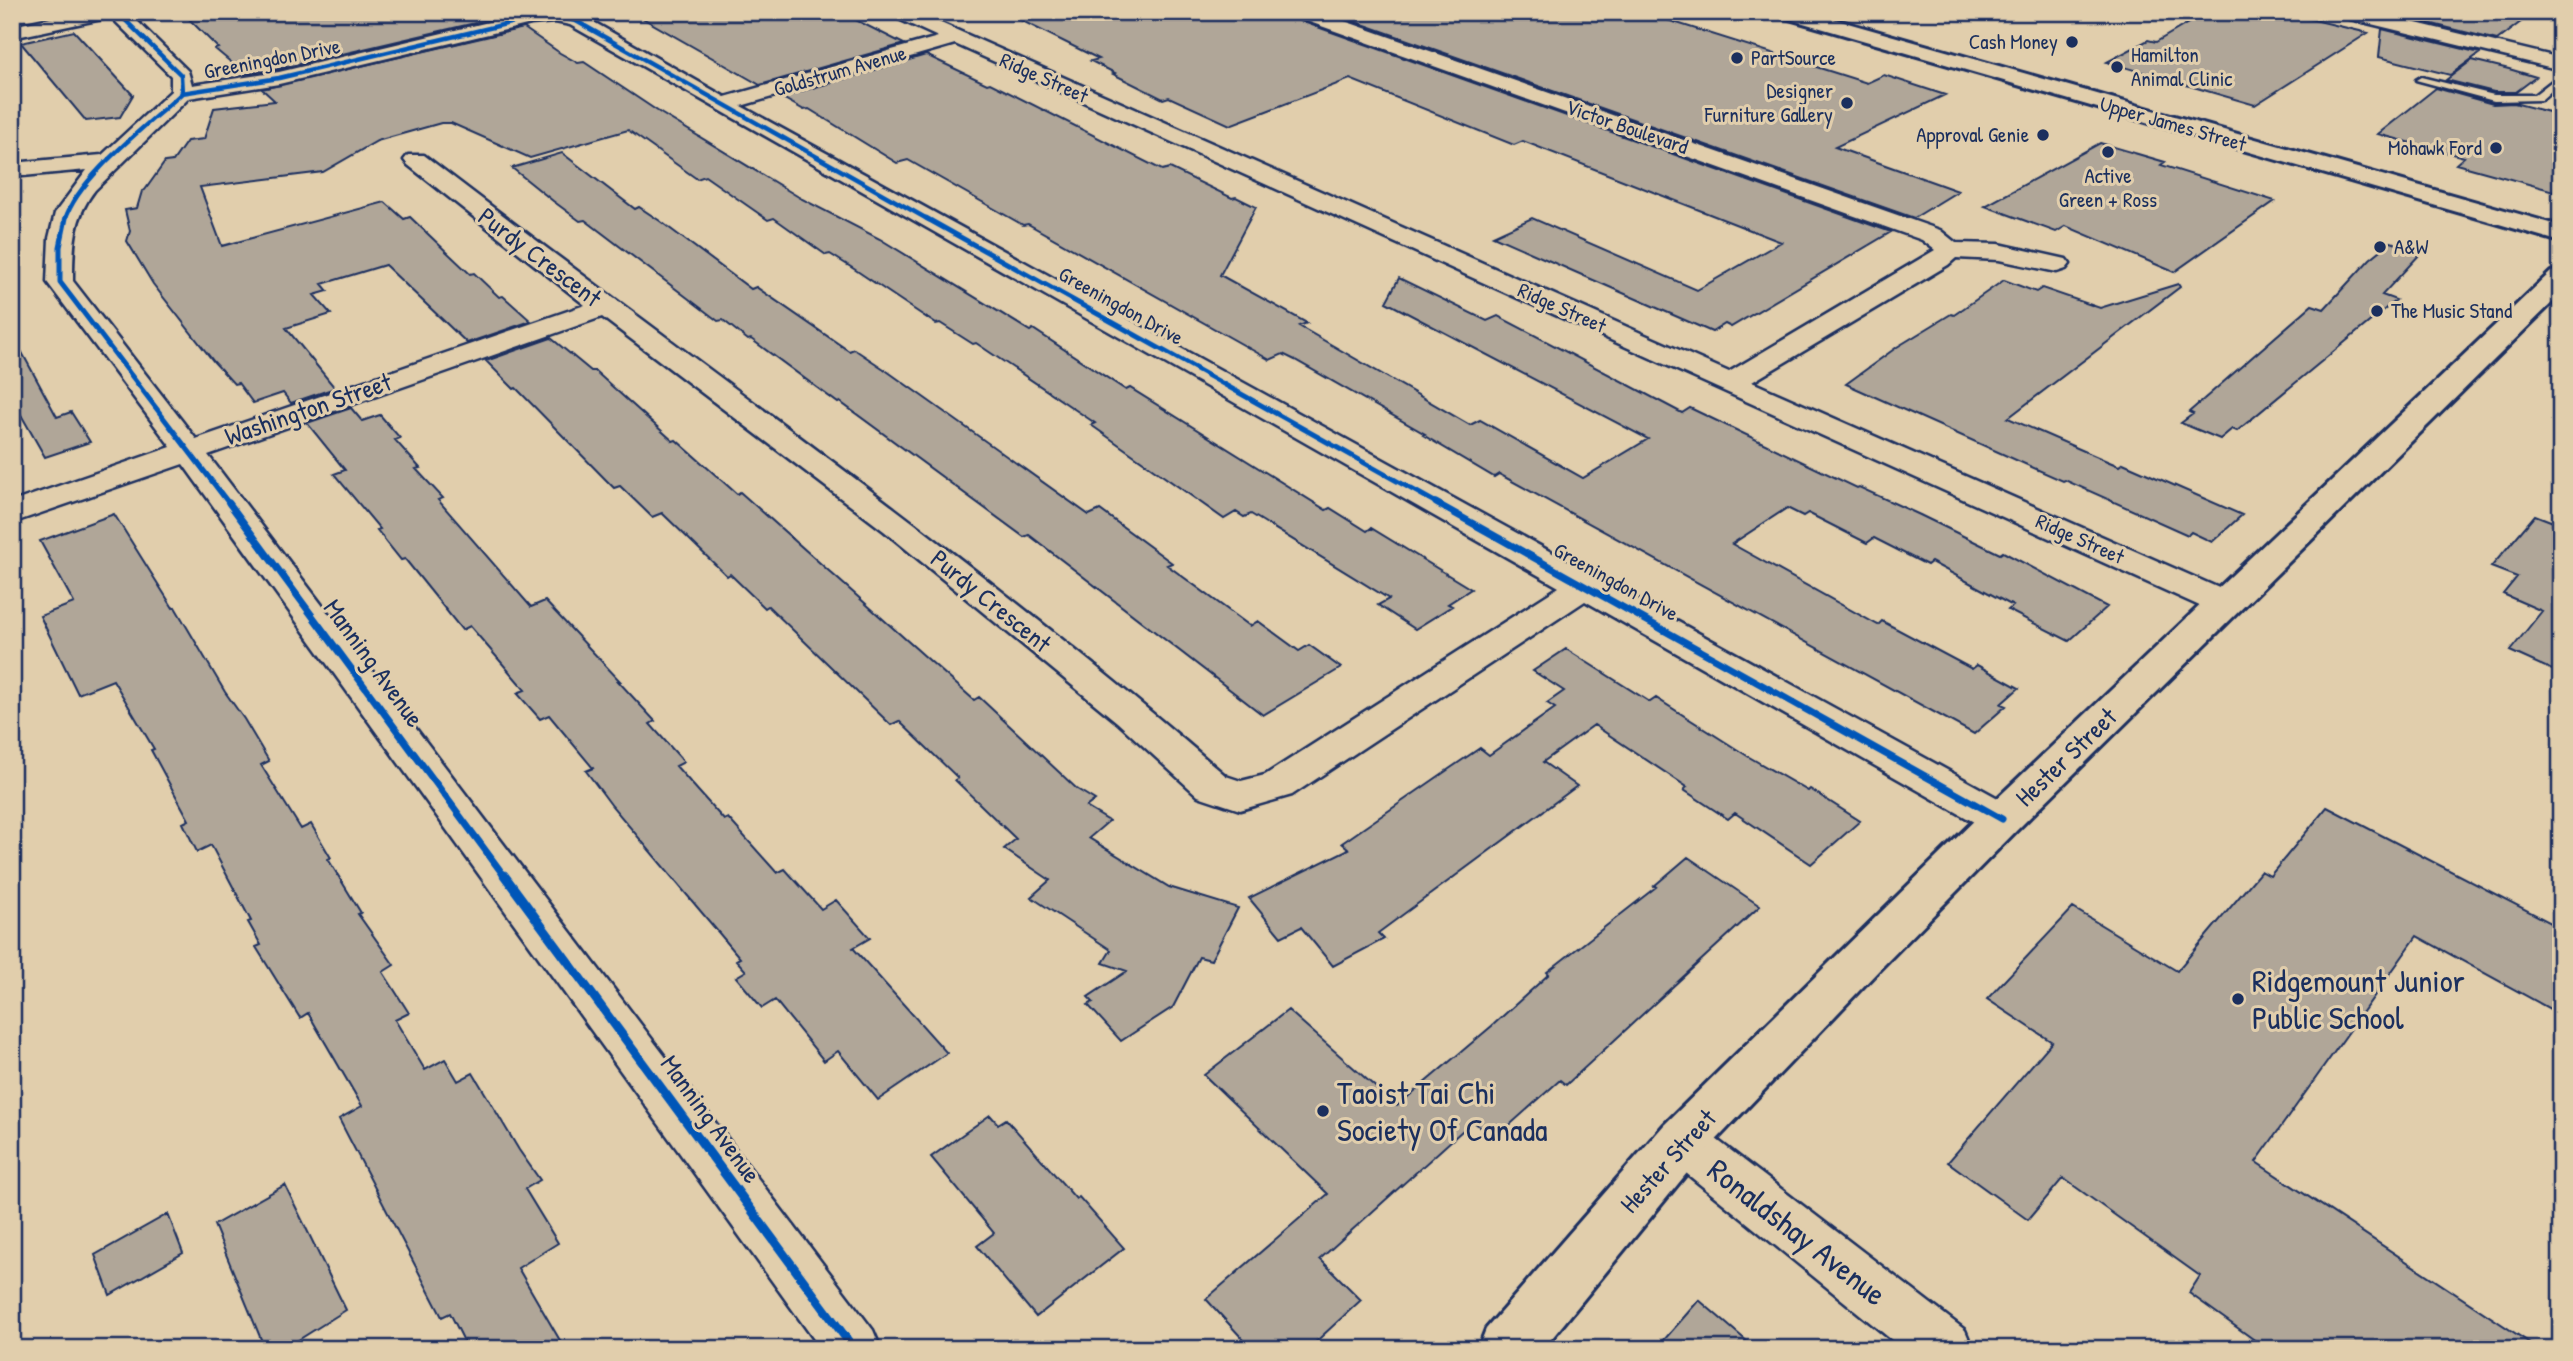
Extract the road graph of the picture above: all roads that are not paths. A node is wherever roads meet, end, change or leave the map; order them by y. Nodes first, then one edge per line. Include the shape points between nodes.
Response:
1 (108, 12) edge
2 (117, 12) edge
3 (899, 12) edge
4 (1300, 12) edge
5 (1786, 12) edge
6 (2345, 12) edge
7 (12, 32) edge
8 (956, 38) junction
9 (2558, 63) edge
10 (2421, 79) dead end
11 (182, 93) junction
12 (723, 104) junction
13 (416, 160) dead end
14 (111, 162) junction
15 (12, 170) edge
16 (2561, 234) edge
17 (1950, 250) junction
18 (2057, 264) dead end
19 (2561, 278) edge
20 (605, 307) junction
21 (1730, 383) junction
22 (187, 450) junction
23 (12, 513) edge
24 (1586, 585) junction
25 (2225, 604) junction
26 (2001, 819) junction
27 (1682, 1141) junction
28 (855, 1349) edge
29 (1506, 1349) edge
30 (1946, 1349) edge

1 - 7 street
2 - 11 street via 181,75
3 - 8 street, Ridge Street
4 - 17 street, Victor Boulevard via 1931,235
5 - 16 street, Upper James Street
6 - 9 street
8 - 12 street, Goldstrum Avenue
8 - 21 street, Ridge Street
9 - 10 lane via 2537,99 2494,98
11 - 12 street, Greeningdon Drive via 279,78 557,14 579,20
11 - 14 street, Manning Avenue
12 - 24 street, Greeningdon Drive
13 - 20 street, Purdy Crescent
14 - 15 street
14 - 22 street, Manning Avenue via 89,180 67,212 60,243 61,282
17 - 18 street via 1999,252
17 - 21 street
19 - 25 street, Hester Street
20 - 22 street, Washington Street
20 - 24 street, Purdy Crescent via 896,524 1130,713 1212,786 1240,796 1278,786
21 - 25 street, Ridge Street
22 - 23 street, Washington Street
22 - 28 street, Manning Avenue
24 - 26 street, Greeningdon Drive
25 - 26 street, Hester Street
26 - 27 street, Hester Street
27 - 29 street, Hester Street
27 - 30 street, Ronaldshay Avenue

